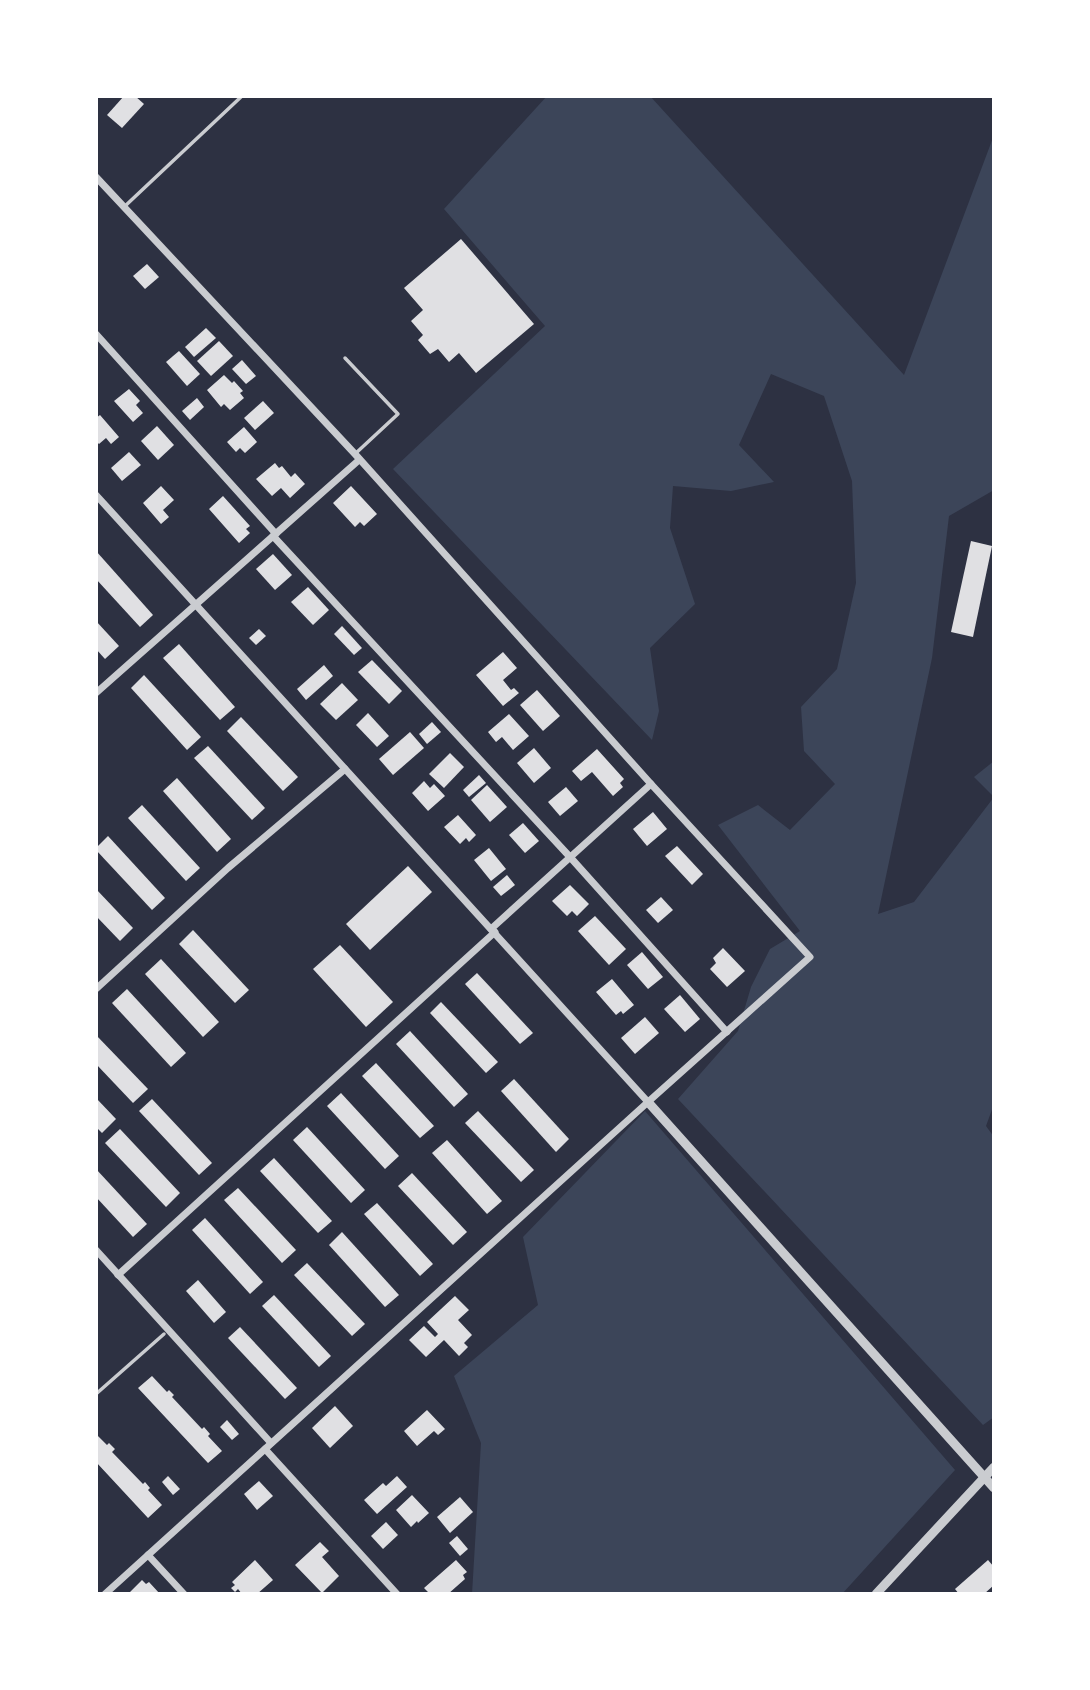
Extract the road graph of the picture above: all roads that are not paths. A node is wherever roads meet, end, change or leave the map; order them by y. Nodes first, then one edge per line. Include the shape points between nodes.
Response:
1 (242, 96) edge
2 (96, 177) edge
3 (124, 207) junction
4 (96, 334) edge
5 (345, 358) dead end
6 (357, 457) junction
7 (96, 495) edge
8 (274, 535) junction
9 (195, 605) junction
10 (96, 693) edge
11 (345, 769) junction
12 (651, 784) junction
13 (570, 857) junction
14 (493, 930) junction
15 (96, 989) edge
16 (727, 1032) junction
17 (648, 1102) junction
18 (96, 1250) edge
19 (118, 1275) junction
20 (164, 1334) dead end
21 (96, 1394) edge
22 (268, 1446) junction
23 (994, 1467) edge
24 (984, 1477) junction
25 (994, 1488) edge
26 (148, 1555) junction
27 (105, 1594) edge
28 (184, 1594) edge
29 (397, 1594) edge
30 (876, 1594) edge

1 - 3 lane
2 - 3 street
3 - 6 street
4 - 8 street
5 - 6 lane via 398,414
6 - 8 street
6 - 12 street
7 - 9 street
8 - 9 street
8 - 13 street
9 - 10 street
9 - 11 street
11 - 14 street
11 - 15 street
12 - 13 street
12 - 16 street via 810,957
13 - 14 street
13 - 16 street
14 - 17 street
14 - 19 street
16 - 17 street
17 - 22 street
17 - 24 street
18 - 19 street
19 - 22 street
20 - 21 lane
22 - 26 street
22 - 29 street
23 - 24 street
24 - 25 street
24 - 30 street
26 - 27 street
26 - 28 street

